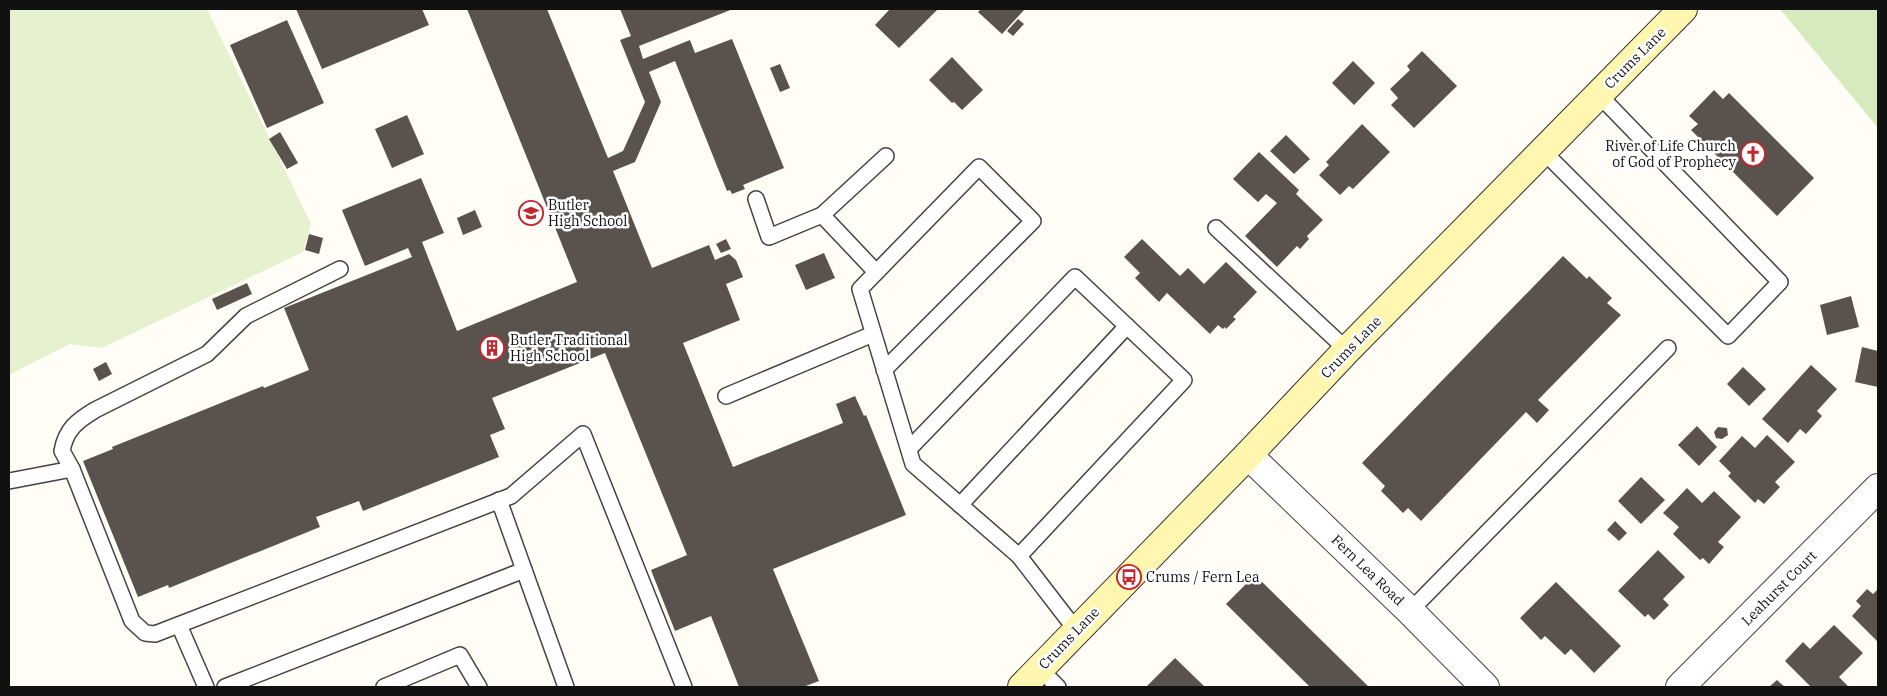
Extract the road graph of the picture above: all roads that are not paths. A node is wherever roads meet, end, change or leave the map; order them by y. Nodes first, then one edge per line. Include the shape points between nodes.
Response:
1 (1683, 9) edge
2 (1599, 95) junction
3 (1543, 151) junction
4 (886, 156) dead end
5 (756, 199) dead end
6 (822, 215) junction
7 (1216, 228) dead end
8 (340, 268) dead end
9 (876, 272) junction
10 (1127, 326) junction
11 (873, 334) junction
12 (1668, 348) dead end
13 (1347, 350) junction
14 (884, 370) junction
15 (726, 396) dead end
16 (909, 449) junction
17 (1248, 455) junction
18 (72, 469) junction
19 (9, 481) edge
20 (1878, 488) edge
21 (499, 500) junction
22 (960, 505) junction
23 (1019, 556) junction
24 (524, 570) junction
25 (1410, 611) junction
26 (179, 625) junction
27 (1076, 630) junction
28 (1040, 681) edge
29 (206, 687) edge
30 (225, 687) edge
31 (384, 687) edge
32 (479, 687) edge
33 (566, 687) edge
34 (684, 687) edge
35 (1485, 687) edge
36 (1680, 687) edge

1 - 2 main road, Crums Lane
2 - 3 main road, Crums Lane
2 - 3 lane via 1780,282 1728,336
3 - 13 main road, Crums Lane
4 - 6 lane
5 - 6 lane via 769,237
6 - 9 lane
7 - 13 lane
8 - 18 lane via 246,316 207,354 80,420 64,437 62,450
9 - 11 lane via 860,290
9 - 14 lane via 979,167 1033,221
10 - 16 lane via 1075,277
10 - 22 lane
10 - 23 lane via 1184,380
11 - 14 lane
11 - 15 lane
12 - 25 lane
13 - 17 main road, Crums Lane
14 - 16 lane
16 - 22 lane via 913,464
17 - 25 street, Fern Lea Road
17 - 27 main road, Crums Lane
18 - 19 lane
18 - 26 lane via 132,621 145,633 155,634
20 - 36 street, Leahurst Court
21 - 24 lane
21 - 26 lane
21 - 34 lane via 511,496 583,434
22 - 23 lane
23 - 27 lane
24 - 30 lane
24 - 33 lane
25 - 35 street, Fern Lea Road
26 - 29 lane
27 - 28 main road, Crums Lane
31 - 32 lane via 460,655

